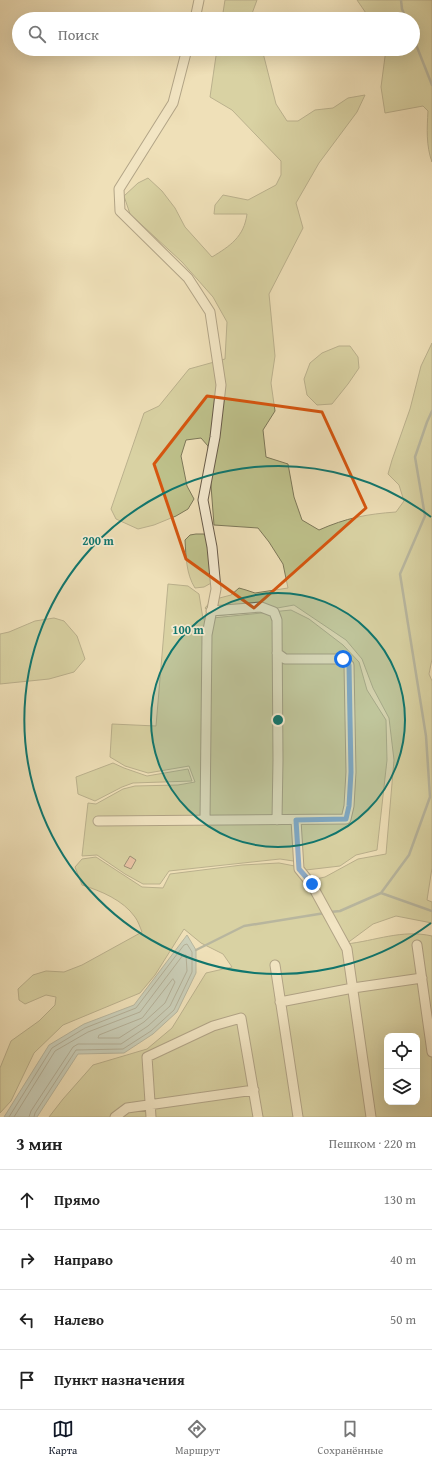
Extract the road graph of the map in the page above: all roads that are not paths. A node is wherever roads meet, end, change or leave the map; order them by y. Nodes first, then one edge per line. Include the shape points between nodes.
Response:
1 (199, 0) edge
2 (196, 12) edge
3 (185, 56) edge
4 (211, 611) junction
5 (277, 653) junction
6 (205, 820) junction
7 (276, 820) junction
8 (296, 820) junction
9 (98, 821) dead end
10 (417, 945) dead end
11 (275, 965) dead end
12 (422, 978) junction
13 (353, 988) junction
14 (280, 1002) junction
15 (432, 1052) edge
16 (254, 1090) junction
17 (150, 1104) junction
18 (115, 1117) edge
19 (151, 1117) edge
20 (258, 1117) edge
21 (298, 1117) edge
22 (371, 1117) edge

1 - 2 street
3 - 4 street via 173,103 119,189 119,204 120,211 188,278 210,312 221,385 215,437 202,500 212,546 216,588
4 - 5 street via 261,607 274,612 277,620
4 - 6 street via 207,635
5 - 7 street
5 - 8 street via 285,659 343,659 349,665 351,772 346,819
6 - 7 street
6 - 9 street
7 - 8 street
8 - 13 street via 299,869 312,884 347,949
10 - 12 street
11 - 14 street
12 - 13 street
12 - 15 street
13 - 14 street
13 - 22 street
14 - 21 street
16 - 17 street
16 - 17 street via 241,1018 213,1026 147,1057
16 - 20 street
17 - 18 street via 127,1108
17 - 19 street

